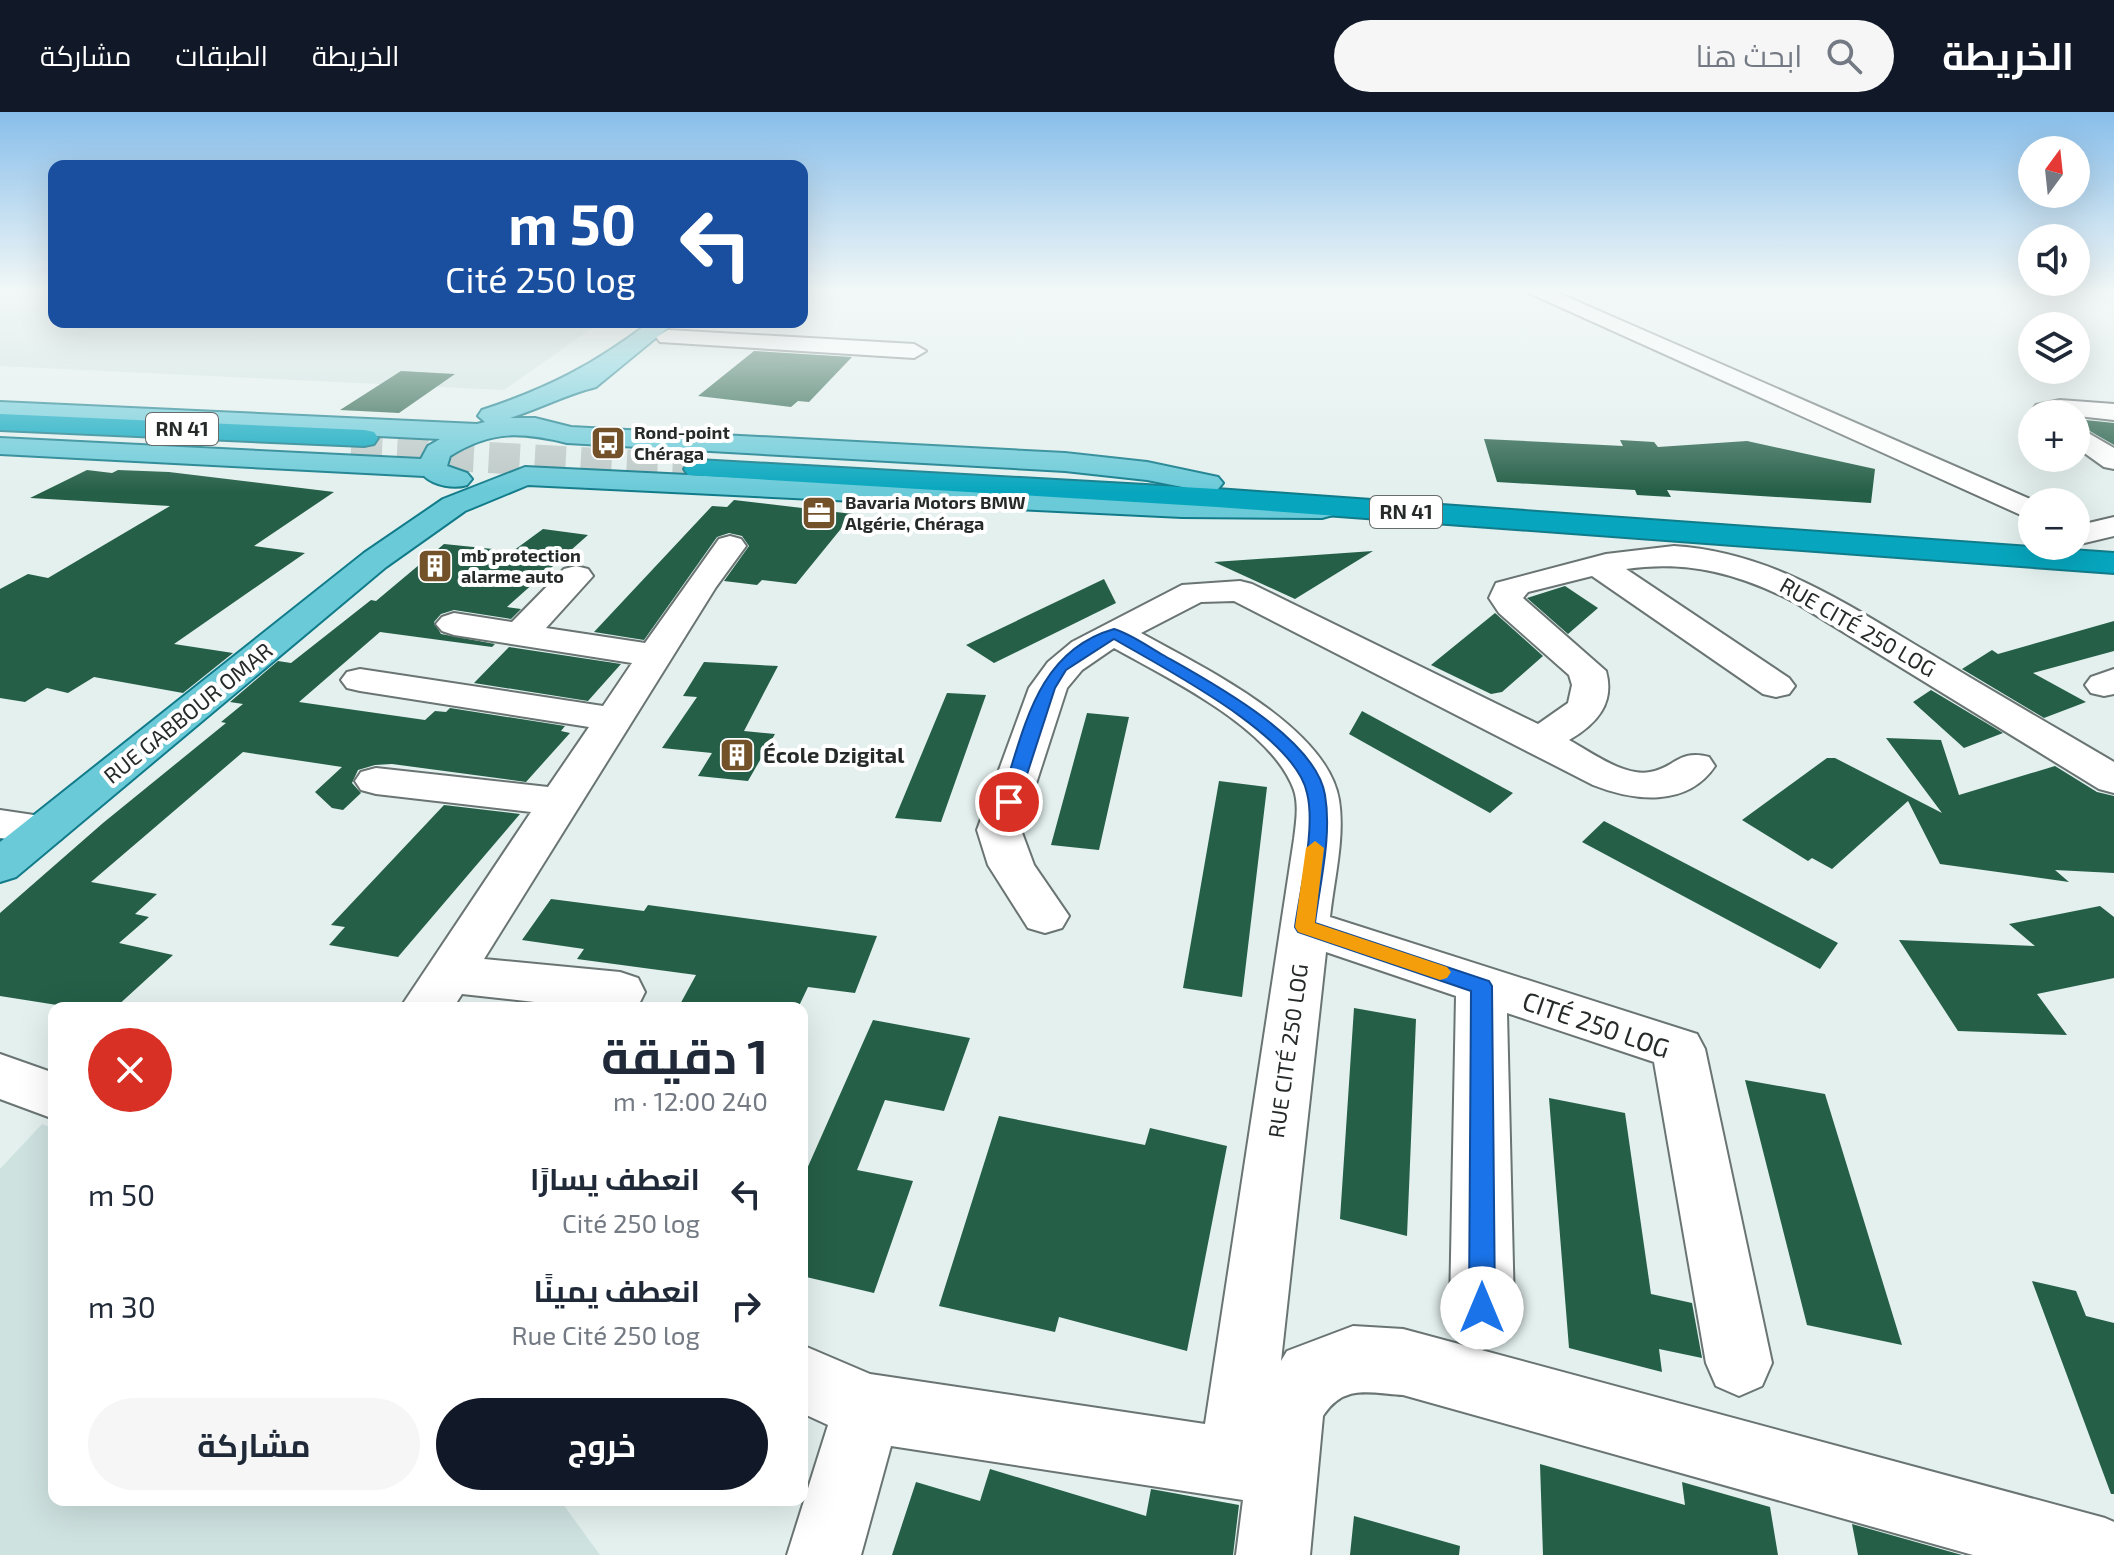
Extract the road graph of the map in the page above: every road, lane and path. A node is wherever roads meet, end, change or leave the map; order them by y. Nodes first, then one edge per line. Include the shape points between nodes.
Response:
1 (624, 356) edge
2 (640, 356) edge
3 (1682, 356) edge
4 (609, 365) junction
5 (0, 410) edge
6 (2090, 410) edge
7 (2114, 412) edge
8 (0, 422) edge
9 (510, 427) junction
10 (426, 429) junction
11 (482, 432) junction
12 (0, 434) edge
13 (565, 434) junction
14 (2090, 444) edge
15 (0, 446) edge
16 (351, 451) junction
17 (2114, 461) edge
18 (436, 472) junction
19 (522, 477) junction
20 (626, 481) junction
21 (1208, 483) junction
22 (2018, 505) edge
23 (1358, 508) junction
24 (427, 518) junction
25 (2090, 538) edge
26 (2018, 543) edge
27 (730, 546) dead end
28 (2114, 551) edge
29 (2114, 563) edge
30 (1599, 566) junction
31 (576, 576) dead end
32 (454, 624) dead end
33 (1114, 633) junction
34 (521, 634) junction
35 (651, 662) junction
36 (360, 680) dead end
37 (1776, 686) dead end
38 (614, 719) junction
39 (1539, 740) junction
40 (1694, 766) dead end
41 (2114, 780) edge
42 (376, 781) dead end
43 (560, 802) junction
44 (0, 824) edge
45 (46, 829) junction
46 (0, 866) edge
47 (1045, 916) dead end
48 (1305, 927) junction
49 (1481, 986) junction
50 (438, 991) edge
51 (620, 992) dead end
52 (0, 1076) edge
53 (48, 1094) edge
54 (1482, 1308) dead end
55 (1739, 1363) dead end
56 (808, 1381) edge
57 (867, 1408) junction
58 (1258, 1467) junction
59 (824, 1555) edge
60 (1273, 1555) edge
61 (2105, 1555) edge

1 - 4 main road
2 - 13 main road via 588,402
3 - 22 street
4 - 9 main road via 551,407
4 - 10 main road via 532,404
5 - 10 main road
6 - 7 street
8 - 16 highway, RN 41
9 - 11 main road
9 - 13 main road
10 - 11 main road
11 - 18 main road via 438,452
12 - 16 highway, RN 41
13 - 19 main road, RUE GABBOUR OMAR via 572,443 561,460
13 - 21 main road via 1050,461
14 - 17 street
15 - 16 main road
16 - 18 main road
16 - 24 main road via 399,485
18 - 19 main road via 468,480
18 - 24 main road, RUE GABBOUR OMAR
19 - 20 main road
19 - 24 main road, RUE GABBOUR OMAR
20 - 23 main road via 1223,510
20 - 24 main road via 525,493
21 - 23 highway, RN 41 via 696,462
21 - 26 highway, RN 41
23 - 29 highway, RN 41
24 - 45 main road, RUE GABBOUR OMAR
25 - 28 highway
27 - 35 street
30 - 37 street
30 - 39 street, RUE CITÉ 250 LOG via 1508,590 1511,606 1587,671 1592,684 1592,697 1577,719
30 - 41 street, RUE CITÉ 250 LOG via 1661,556 1695,557 1762,572
31 - 34 street
32 - 34 street
33 - 39 street via 1194,592 1240,591
33 - 47 street via 1079,652 1048,688 999,830 1016,877
33 - 48 street, RUE CITÉ 250 LOG via 1225,697 1307,771 1316,793 1317,823
34 - 35 street via 651,655
35 - 38 street
36 - 38 street
38 - 43 street
39 - 40 street via 1638,786 1662,784
42 - 43 street
43 - 50 street
44 - 45 street
45 - 46 main road, RUE GABBOUR OMAR
48 - 49 street, CITÉ 250 LOG
48 - 58 street, RUE CITÉ 250 LOG
49 - 54 street
49 - 55 street, CITÉ 250 LOG via 1678,1049
50 - 51 street
52 - 53 street
56 - 57 street
57 - 58 street
57 - 59 street
58 - 60 street
58 - 61 street via 1311,1375 1353,1359 1403,1362

